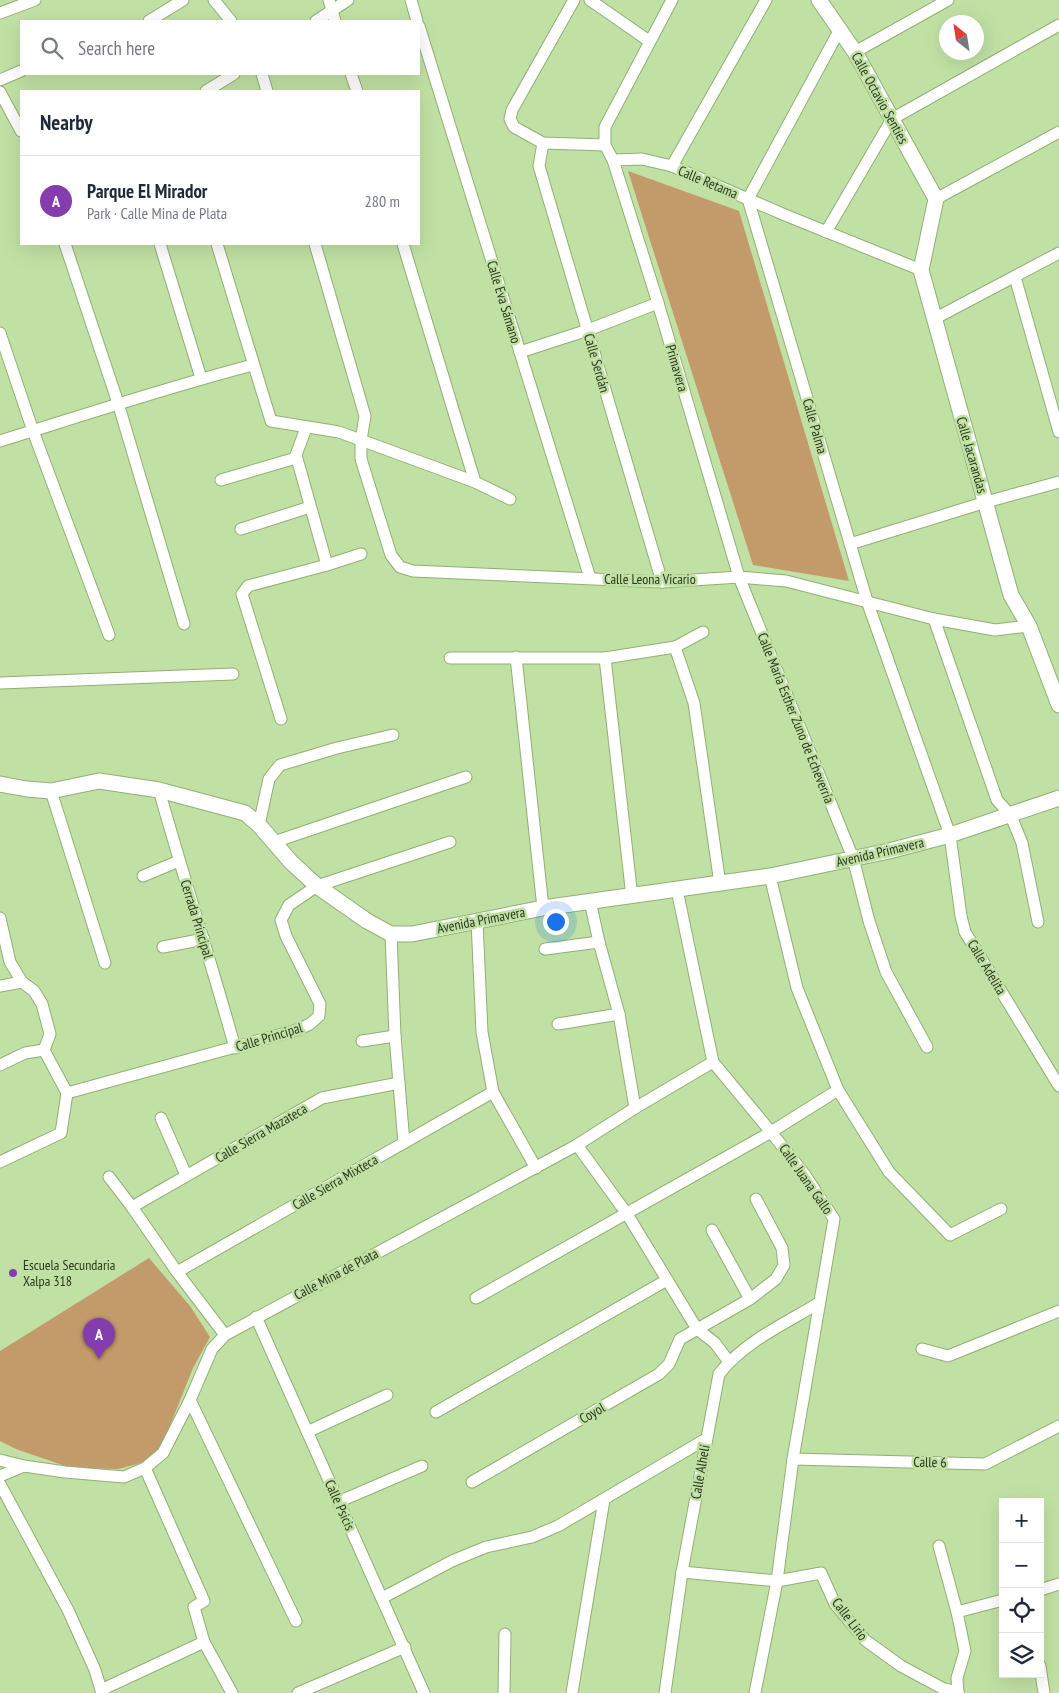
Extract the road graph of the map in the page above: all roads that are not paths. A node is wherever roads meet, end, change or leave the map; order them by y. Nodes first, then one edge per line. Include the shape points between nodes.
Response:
1 (35, 0) edge
2 (183, 0) edge
3 (214, 0) edge
4 (348, 0) edge
5 (411, 0) edge
6 (574, 0) edge
7 (590, 0) edge
8 (672, 0) edge
9 (766, 0) edge
10 (819, 0) edge
11 (948, 0) edge
12 (332, 11) edge
13 (0, 13) edge
14 (151, 20) edge
15 (230, 20) edge
16 (318, 20) edge
17 (417, 20) edge
18 (1059, 25) edge
19 (420, 29) edge
20 (840, 29) junction
21 (649, 41) junction
22 (855, 52) junction
23 (20, 71) edge
24 (232, 75) edge
25 (262, 75) edge
26 (351, 75) edge
27 (0, 80) edge
28 (208, 90) edge
29 (267, 90) edge
30 (357, 90) edge
31 (0, 92) edge
32 (892, 119) junction
33 (20, 129) edge
34 (1059, 132) edge
35 (543, 143) junction
36 (605, 145) junction
37 (613, 160) junction
38 (672, 166) junction
39 (936, 198) junction
40 (748, 199) junction
41 (826, 232) junction
42 (65, 245) edge
43 (160, 245) edge
44 (217, 245) edge
45 (315, 245) edge
46 (403, 245) edge
47 (1059, 254) edge
48 (921, 270) junction
49 (1015, 277) junction
50 (658, 303) junction
51 (934, 319) junction
52 (588, 330) junction
53 (0, 333) edge
54 (520, 352) junction
55 (253, 365) junction
56 (201, 378) junction
57 (118, 403) junction
58 (306, 428) junction
59 (33, 431) junction
60 (1059, 432) edge
61 (362, 440) junction
62 (0, 441) edge
63 (296, 458) junction
64 (221, 480) dead end
65 (475, 482) junction
66 (1059, 482) edge
67 (510, 499) dead end
68 (986, 502) junction
69 (310, 507) junction
70 (241, 529) dead end
71 (850, 544) junction
72 (361, 554) dead end
73 (326, 566) junction
74 (739, 577) junction
75 (590, 578) junction
76 (662, 582) junction
77 (867, 601) junction
78 (934, 619) junction
79 (184, 624) dead end
80 (1029, 626) junction
81 (703, 632) dead end
82 (109, 635) dead end
83 (675, 647) junction
84 (516, 657) junction
85 (450, 658) dead end
86 (604, 658) junction
87 (232, 674) dead end
88 (0, 683) edge
89 (1059, 705) edge
90 (281, 719) dead end
91 (393, 735) dead end
92 (466, 777) dead end
93 (0, 784) edge
94 (51, 790) junction
95 (159, 790) junction
96 (1059, 798) edge
97 (1010, 816) junction
98 (259, 825) junction
99 (950, 835) junction
100 (274, 842) junction
101 (450, 842) dead end
102 (854, 858) junction
103 (179, 861) junction
104 (143, 876) dead end
105 (770, 876) junction
106 (720, 884) junction
107 (317, 886) junction
108 (677, 890) junction
109 (632, 896) junction
110 (590, 901) junction
111 (543, 908) junction
112 (0, 918) edge
113 (477, 921) junction
114 (1038, 922) dead end
115 (391, 934) junction
116 (204, 939) junction
117 (599, 942) junction
118 (162, 946) dead end
119 (545, 949) dead end
120 (105, 963) dead end
121 (22, 982) junction
122 (0, 986) edge
123 (619, 1014) junction
124 (558, 1024) dead end
125 (395, 1036) junction
126 (362, 1041) dead end
127 (927, 1047) dead end
128 (235, 1048) junction
129 (44, 1050) junction
130 (713, 1062) junction
131 (0, 1065) edge
132 (399, 1083) junction
133 (1059, 1086) edge
134 (838, 1090) junction
135 (493, 1092) junction
136 (67, 1093) junction
137 (635, 1108) junction
138 (161, 1118) dead end
139 (771, 1132) junction
140 (404, 1143) junction
141 (577, 1145) junction
142 (0, 1162) edge
143 (536, 1168) junction
144 (186, 1175) junction
145 (109, 1177) dead end
146 (756, 1199) dead end
147 (132, 1206) junction
148 (1001, 1209) dead end
149 (627, 1214) junction
150 (712, 1230) dead end
151 (177, 1272) junction
152 (667, 1280) junction
153 (476, 1298) dead end
154 (750, 1299) junction
155 (819, 1304) junction
156 (1059, 1311) edge
157 (256, 1317) junction
158 (697, 1329) junction
159 (225, 1335) junction
160 (922, 1349) dead end
161 (729, 1362) junction
162 (387, 1395) dead end
163 (190, 1400) junction
164 (436, 1412) dead end
165 (1059, 1426) edge
166 (307, 1432) junction
167 (706, 1439) junction
168 (793, 1459) junction
169 (0, 1460) edge
170 (24, 1466) junction
171 (422, 1466) dead end
172 (145, 1468) junction
173 (0, 1476) edge
174 (472, 1482) dead end
175 (0, 1484) edge
176 (604, 1500) junction
177 (338, 1502) junction
178 (939, 1546) dead end
179 (682, 1572) junction
180 (777, 1581) junction
181 (1059, 1584) edge
182 (1044, 1589) edge
183 (382, 1598) junction
184 (999, 1601) edge
185 (957, 1612) junction
186 (296, 1621) dead end
187 (506, 1634) dead end
188 (204, 1642) junction
189 (405, 1648) junction
190 (1042, 1678) edge
191 (102, 1691) edge
192 (232, 1693) edge
193 (298, 1693) edge
194 (424, 1693) edge
195 (504, 1693) edge
196 (572, 1693) edge
197 (664, 1693) edge
198 (755, 1693) edge
199 (958, 1693) edge
200 (1044, 1693) edge

1 - 13 street
2 - 14 street
3 - 15 street
4 - 12 street
5 - 17 street
6 - 35 street via 512,110 510,119 514,127
7 - 21 street
8 - 21 street
9 - 38 street
10 - 20 street, Calle Octavio Senties
11 - 22 street
12 - 16 street
18 - 32 street
19 - 54 street, Calle Eva Sámano
20 - 22 street, Calle Octavio Senties
20 - 40 street
21 - 36 street via 605,127
22 - 32 street, Calle Octavio Senties
23 - 27 street
24 - 28 street
25 - 29 street
26 - 30 street
31 - 33 street
32 - 39 street, Calle Octavio Senties
32 - 41 street
34 - 39 street
35 - 36 street
35 - 52 street, Calle Serdán via 539,166
36 - 37 street
37 - 38 street, Calle Retama via 642,159
37 - 50 street, Primavera
38 - 40 street, Calle Retama
39 - 48 street, Calle Jacarandas
40 - 41 street, Calle Retama
40 - 71 street, Calle Palma
41 - 48 street, Calle Retama
42 - 57 street
43 - 56 street
44 - 55 street
45 - 61 street, Calle Leona Vicario via 365,416
46 - 65 street
47 - 49 street
48 - 51 street, Calle Jacarandas
49 - 51 street
49 - 60 street
50 - 52 street
50 - 74 street, Primavera
51 - 68 street, Calle Jacarandas
52 - 54 street
52 - 76 street, Calle Serdán
53 - 59 street
54 - 75 street, Calle Eva Sámano
55 - 56 street
55 - 58 street via 271,421
56 - 57 street
57 - 59 street
57 - 79 street
58 - 61 street via 338,432
58 - 63 street
59 - 62 street
59 - 82 street
61 - 65 street
61 - 75 street, Calle Leona Vicario via 361,459 391,555 400,567
63 - 64 street
63 - 69 street
65 - 67 street
66 - 68 street
68 - 71 street
68 - 80 street, Calle Jacarandas via 1011,596
69 - 70 street
69 - 73 street
71 - 77 street, Calle Palma
72 - 73 street
73 - 90 street via 248,586 242,594
74 - 76 street, Calle Leona Vicario
74 - 77 street, Calle Leona Vicario via 786,581
74 - 102 street, Calle María Esther Zuno de Echeverría
75 - 76 street, Calle Leona Vicario
77 - 78 street, Calle Leona Vicario
77 - 99 street, Calle Palma
78 - 80 street, Calle Leona Vicario via 995,630
78 - 97 street via 997,800
80 - 89 street, Calle Jacarandas
81 - 83 street
83 - 86 street
83 - 106 street via 694,703
84 - 85 street
84 - 86 street
84 - 111 street
86 - 109 street
87 - 88 street
91 - 98 street via 280,765 269,779
92 - 100 street
93 - 94 street
94 - 95 street via 99,781
94 - 120 street
95 - 98 street via 245,813
95 - 103 street, Cerrada Principal
96 - 97 street, Avenida Primavera
97 - 99 street, Avenida Primavera
97 - 114 street via 1022,843
98 - 100 street
99 - 102 street, Avenida Primavera
99 - 133 street, Calle Adelita via 965,932
100 - 107 street
101 - 107 street
102 - 105 street, Avenida Primavera
102 - 127 street, Calle María Esther Zuno de Echeverría via 868,921 886,972
103 - 104 street
103 - 116 street, Cerrada Principal
105 - 106 street, Avenida Primavera
105 - 134 street via 797,988
106 - 108 street, Avenida Primavera
107 - 115 street
107 - 128 street, Calle Principal via 289,905 281,920 320,1004 319,1016 297,1030
108 - 109 street, Avenida Primavera
108 - 130 street, Calle Juana Gallo
109 - 110 street, Avenida Primavera
110 - 111 street, Avenida Primavera
110 - 117 street
111 - 113 street, Avenida Primavera
112 - 121 street via 10,962
113 - 115 street, Avenida Primavera via 412,934
113 - 135 street via 482,1032
115 - 125 street
116 - 118 street
116 - 128 street, Cerrada Principal
117 - 119 street
117 - 123 street
121 - 122 street
121 - 129 street via 34,991 42,1004 50,1034
123 - 124 street
123 - 137 street
125 - 126 street
125 - 132 street
128 - 136 street, Calle Principal
129 - 131 street
129 - 136 street
130 - 137 street, Calle Mina de Plata
130 - 139 street, Calle Juana Gallo
132 - 140 street
132 - 144 street, Calle Sierra Mazateca via 322,1098
134 - 139 street
134 - 148 street via 889,1172 950,1235
135 - 140 street, Calle Sierra Mixteca
135 - 143 street
136 - 142 street via 61,1133
137 - 141 street, Calle Mina de Plata
138 - 144 street
139 - 149 street
139 - 155 street, Calle Juana Gallo via 834,1219
140 - 151 street, Calle Sierra Mixteca
141 - 143 street, Calle Mina de Plata
141 - 149 street
143 - 157 street, Calle Mina de Plata
144 - 147 street, Calle Sierra Mazateca
145 - 147 street
146 - 154 street, Coyol via 782,1248 784,1265 776,1279
147 - 151 street
149 - 152 street
149 - 153 street
150 - 154 street
151 - 159 street
152 - 158 street
152 - 164 street
154 - 158 street, Coyol
155 - 161 street, Calle Alhelí via 741,1350
155 - 168 street, Calle Juana Gallo
156 - 160 street via 948,1356
157 - 159 street, Calle Mina de Plata
157 - 166 street, Calle Psicis
158 - 161 street via 715,1343
158 - 174 street, Coyol via 680,1339 669,1364 659,1374
159 - 163 street, Calle Mina de Plata via 212,1349
161 - 167 street, Calle Alhelí via 719,1374
162 - 166 street
163 - 172 street, Calle Mina de Plata via 164,1453
163 - 186 street
165 - 168 street, Calle 6 via 985,1464
166 - 177 street, Calle Psicis
167 - 176 street
167 - 179 street, Calle Alhelí
168 - 180 street, Calle Juana Gallo
169 - 170 street, Calle Mina de Plata
170 - 172 street, Calle Mina de Plata via 124,1477
170 - 173 street
171 - 177 street
172 - 188 street via 204,1601 194,1607
175 - 191 street via 68,1610
176 - 183 street via 532,1537 486,1547 452,1561
176 - 196 street
177 - 183 street, Calle Psicis
178 - 185 street
179 - 180 street, Calle Lirio
179 - 197 street, Calle Alhelí
180 - 198 street, Calle Juana Gallo
180 - 199 street, Calle Lirio via 821,1573 835,1604 865,1640 900,1666
181 - 182 street
183 - 189 street, Calle Psicis
184 - 185 street
185 - 199 street via 965,1651 957,1678
187 - 195 street
188 - 191 street
188 - 192 street
189 - 193 street
189 - 194 street, Calle Psicis
190 - 200 street

